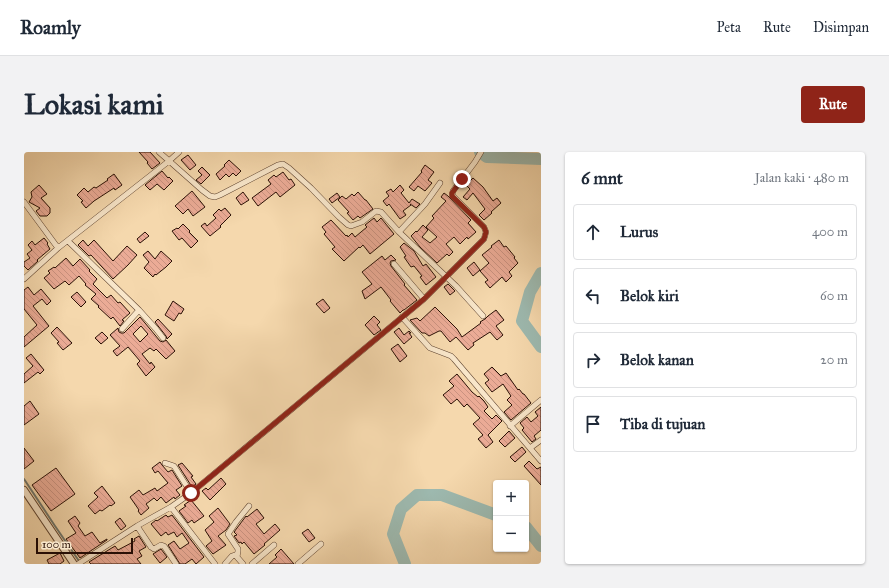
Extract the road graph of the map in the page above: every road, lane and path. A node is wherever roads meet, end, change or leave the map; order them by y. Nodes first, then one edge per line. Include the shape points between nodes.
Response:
1 (159, 152) edge
2 (179, 152) edge
3 (481, 152) edge
4 (169, 161) junction
5 (440, 183) dead end
6 (24, 202) edge
7 (399, 232) junction
8 (68, 240) junction
9 (58, 248) junction
10 (394, 264) dead end
11 (446, 277) junction
12 (24, 279) edge
13 (424, 299) junction
14 (139, 310) junction
15 (483, 316) dead end
16 (402, 317) junction
17 (122, 329) dead end
18 (163, 338) dead end
19 (541, 400) edge
20 (510, 426) junction
21 (541, 440) edge
22 (530, 448) junction
23 (541, 461) edge
24 (165, 463) dead end
25 (24, 490) edge
26 (191, 493) junction
27 (249, 506) dead end
28 (171, 507) junction
29 (137, 526) junction
30 (321, 544) dead end
31 (274, 545) dead end
32 (237, 557) junction
33 (74, 564) edge
34 (78, 564) edge
35 (176, 564) edge
36 (215, 564) edge
37 (225, 564) edge
38 (243, 564) edge
39 (252, 564) edge
40 (298, 564) edge

1 - 4 street
2 - 4 street
3 - 11 street via 452,196 484,227 486,235
4 - 7 street via 202,190 215,197 283,164 348,225 362,222 379,211
4 - 8 street
5 - 7 street
6 - 9 street
7 - 11 street
8 - 9 street
8 - 14 street
9 - 12 street
10 - 13 street
11 - 13 street
11 - 15 street
13 - 16 street
14 - 17 street
14 - 18 street
16 - 20 street via 430,348 454,359
16 - 26 street
19 - 20 street
20 - 22 street
21 - 22 street
22 - 23 street
24 - 26 street via 174,466
25 - 33 street
26 - 28 street
27 - 32 street via 228,534 238,549
28 - 29 street
28 - 36 street
29 - 34 street
29 - 35 street via 150,547 154,549 164,546
30 - 40 street
31 - 39 street
32 - 37 street via 232,556
32 - 38 street

